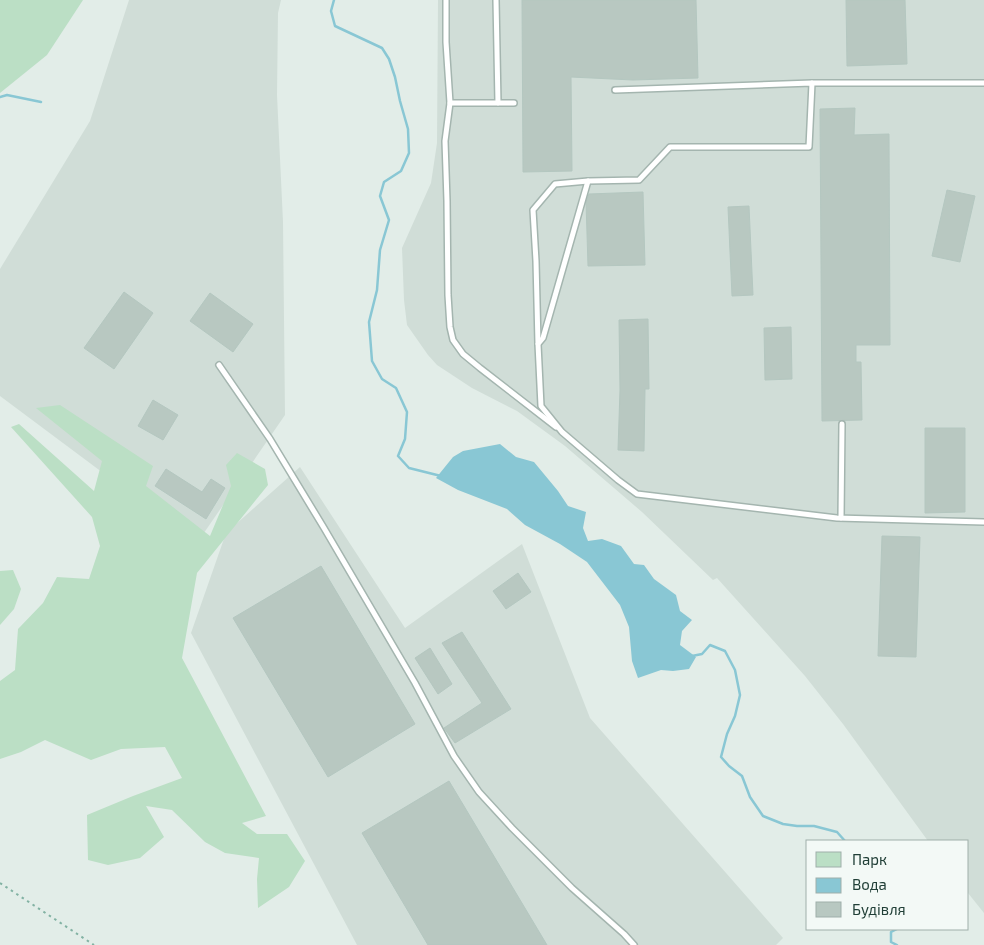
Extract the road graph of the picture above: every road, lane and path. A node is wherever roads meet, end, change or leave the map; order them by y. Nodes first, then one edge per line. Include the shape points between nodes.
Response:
1 (446, 0) edge
2 (496, 0) edge
3 (984, 83) edge
4 (812, 84) junction
5 (615, 90) dead end
6 (450, 103) junction
7 (498, 103) junction
8 (514, 103) dead end
9 (588, 181) junction
10 (538, 344) junction
11 (219, 365) dead end
12 (842, 424) dead end
13 (562, 432) junction
14 (841, 518) junction
15 (984, 522) edge
16 (0, 883) edge
17 (94, 945) edge
18 (634, 945) edge

1 - 6 lane
2 - 7 lane
3 - 4 lane
4 - 5 lane
4 - 9 lane via 809,148 670,147 640,180
6 - 7 lane
6 - 13 lane via 445,141 448,295 453,340 463,354
7 - 8 lane
9 - 10 lane via 543,338
9 - 10 lane via 555,184 533,210
10 - 13 lane via 542,406
11 - 18 lane via 310,504 454,756 479,792 572,888
12 - 14 lane
13 - 14 lane via 637,494
14 - 15 lane
16 - 17 path

